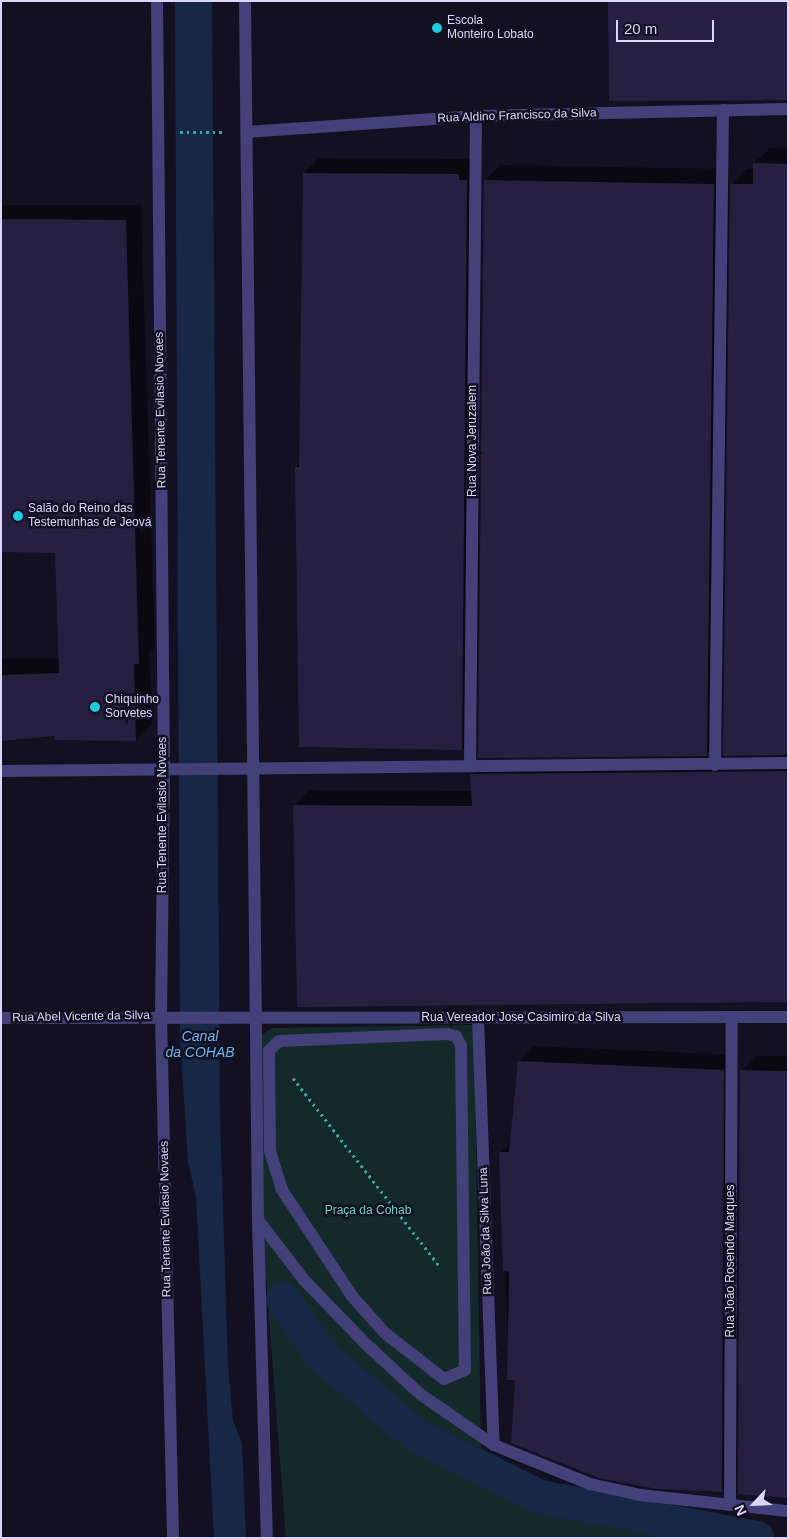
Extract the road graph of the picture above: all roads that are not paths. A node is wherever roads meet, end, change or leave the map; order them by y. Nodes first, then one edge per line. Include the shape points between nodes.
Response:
1 (157, 1) edge
2 (245, 1) edge
3 (788, 109) edge
4 (723, 110) junction
5 (476, 116) junction
6 (247, 132) junction
7 (788, 763) edge
8 (715, 765) junction
9 (470, 766) junction
10 (169, 768) junction
11 (252, 768) junction
12 (1, 771) edge
13 (161, 1016) junction
14 (732, 1017) junction
15 (788, 1017) edge
16 (1, 1018) edge
17 (224, 1018) joint
18 (478, 1018) junction
19 (255, 1019) junction
20 (269, 1048) joint
21 (258, 1220) junction
22 (494, 1445) junction
23 (730, 1505) junction
24 (788, 1512) edge
25 (173, 1538) edge
26 (267, 1538) edge

1 - 10 street, Rua Tenente Evilasio Novaes
2 - 6 street
3 - 4 street, Rua Aldino Francisco da Silva
4 - 5 street, Rua Aldino Francisco da Silva
4 - 8 street
5 - 6 street, Rua Aldino Francisco da Silva
5 - 9 street, Rua Nova Jeruzalem
6 - 11 street
7 - 8 street
8 - 9 street
9 - 11 street
10 - 11 street
10 - 12 street
10 - 13 street, Rua Tenente Evilasio Novaes
11 - 19 street
13 - 16 street, Rua Abel Vicente da Silva
13 - 17 street, Rua Abel Vicente da Silva
13 - 25 street, Rua Tenente Evilasio Novaes
14 - 15 street, Rua Vereador Jose Casimiro da Silva
14 - 18 street, Rua Vereador Jose Casimiro da Silva
14 - 23 street, Rua João Rosendo Marques
17 - 19 street, Rua Vereador Jose Casimiro da Silva
18 - 19 street, Rua Vereador Jose Casimiro da Silva
18 - 22 street, Rua João da Silva Luna
19 - 21 street
20 - 20 street via 289,1040 447,1034 460,1040 465,1370 444,1379 385,1333 352,1296 320,1252 272,1166
21 - 22 street via 304,1280 366,1344 420,1394
21 - 26 street
22 - 23 street via 590,1484
23 - 24 street

